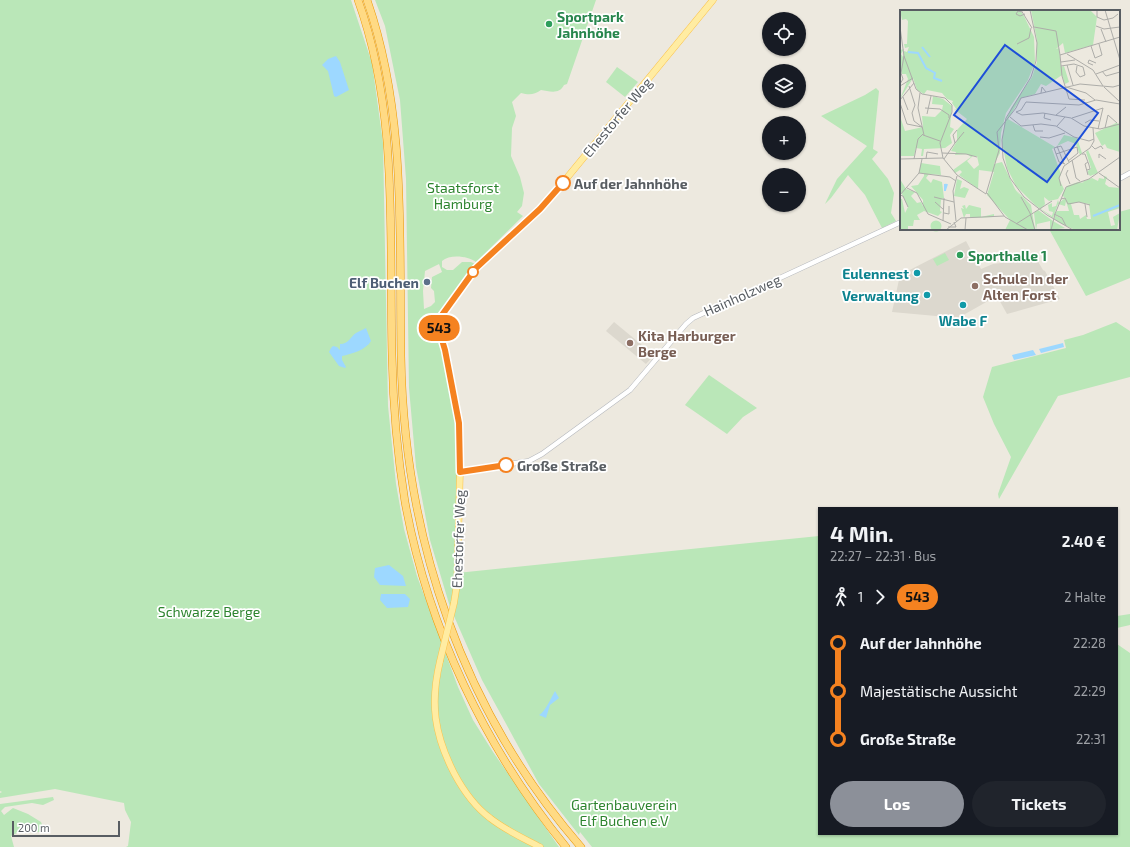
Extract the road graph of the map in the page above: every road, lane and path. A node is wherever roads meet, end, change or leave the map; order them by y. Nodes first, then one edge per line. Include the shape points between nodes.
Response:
1 (358, 0) edge
2 (367, 0) edge
3 (713, 0) edge
4 (1130, 173) edge
5 (1120, 178) edge
6 (900, 222) edge
7 (460, 472) junction
8 (540, 847) edge
9 (566, 847) edge
10 (581, 847) edge

1 - 9 highway via 376,62 387,144 395,418 400,470 413,538 427,592 470,696 511,770
2 - 10 highway via 384,59 391,102 399,218 401,389 404,431 426,554 452,634 490,715 541,797
3 - 7 main road, Ehestorfer Weg via 553,195 473,272 440,319 439,330 459,423
4 - 5 street
6 - 7 street, Hainholzweg via 693,318 630,390 535,459
7 - 8 main road, Ehestorfer Weg, bridge via 456,584 435,687 436,721 443,750 469,798 500,826

